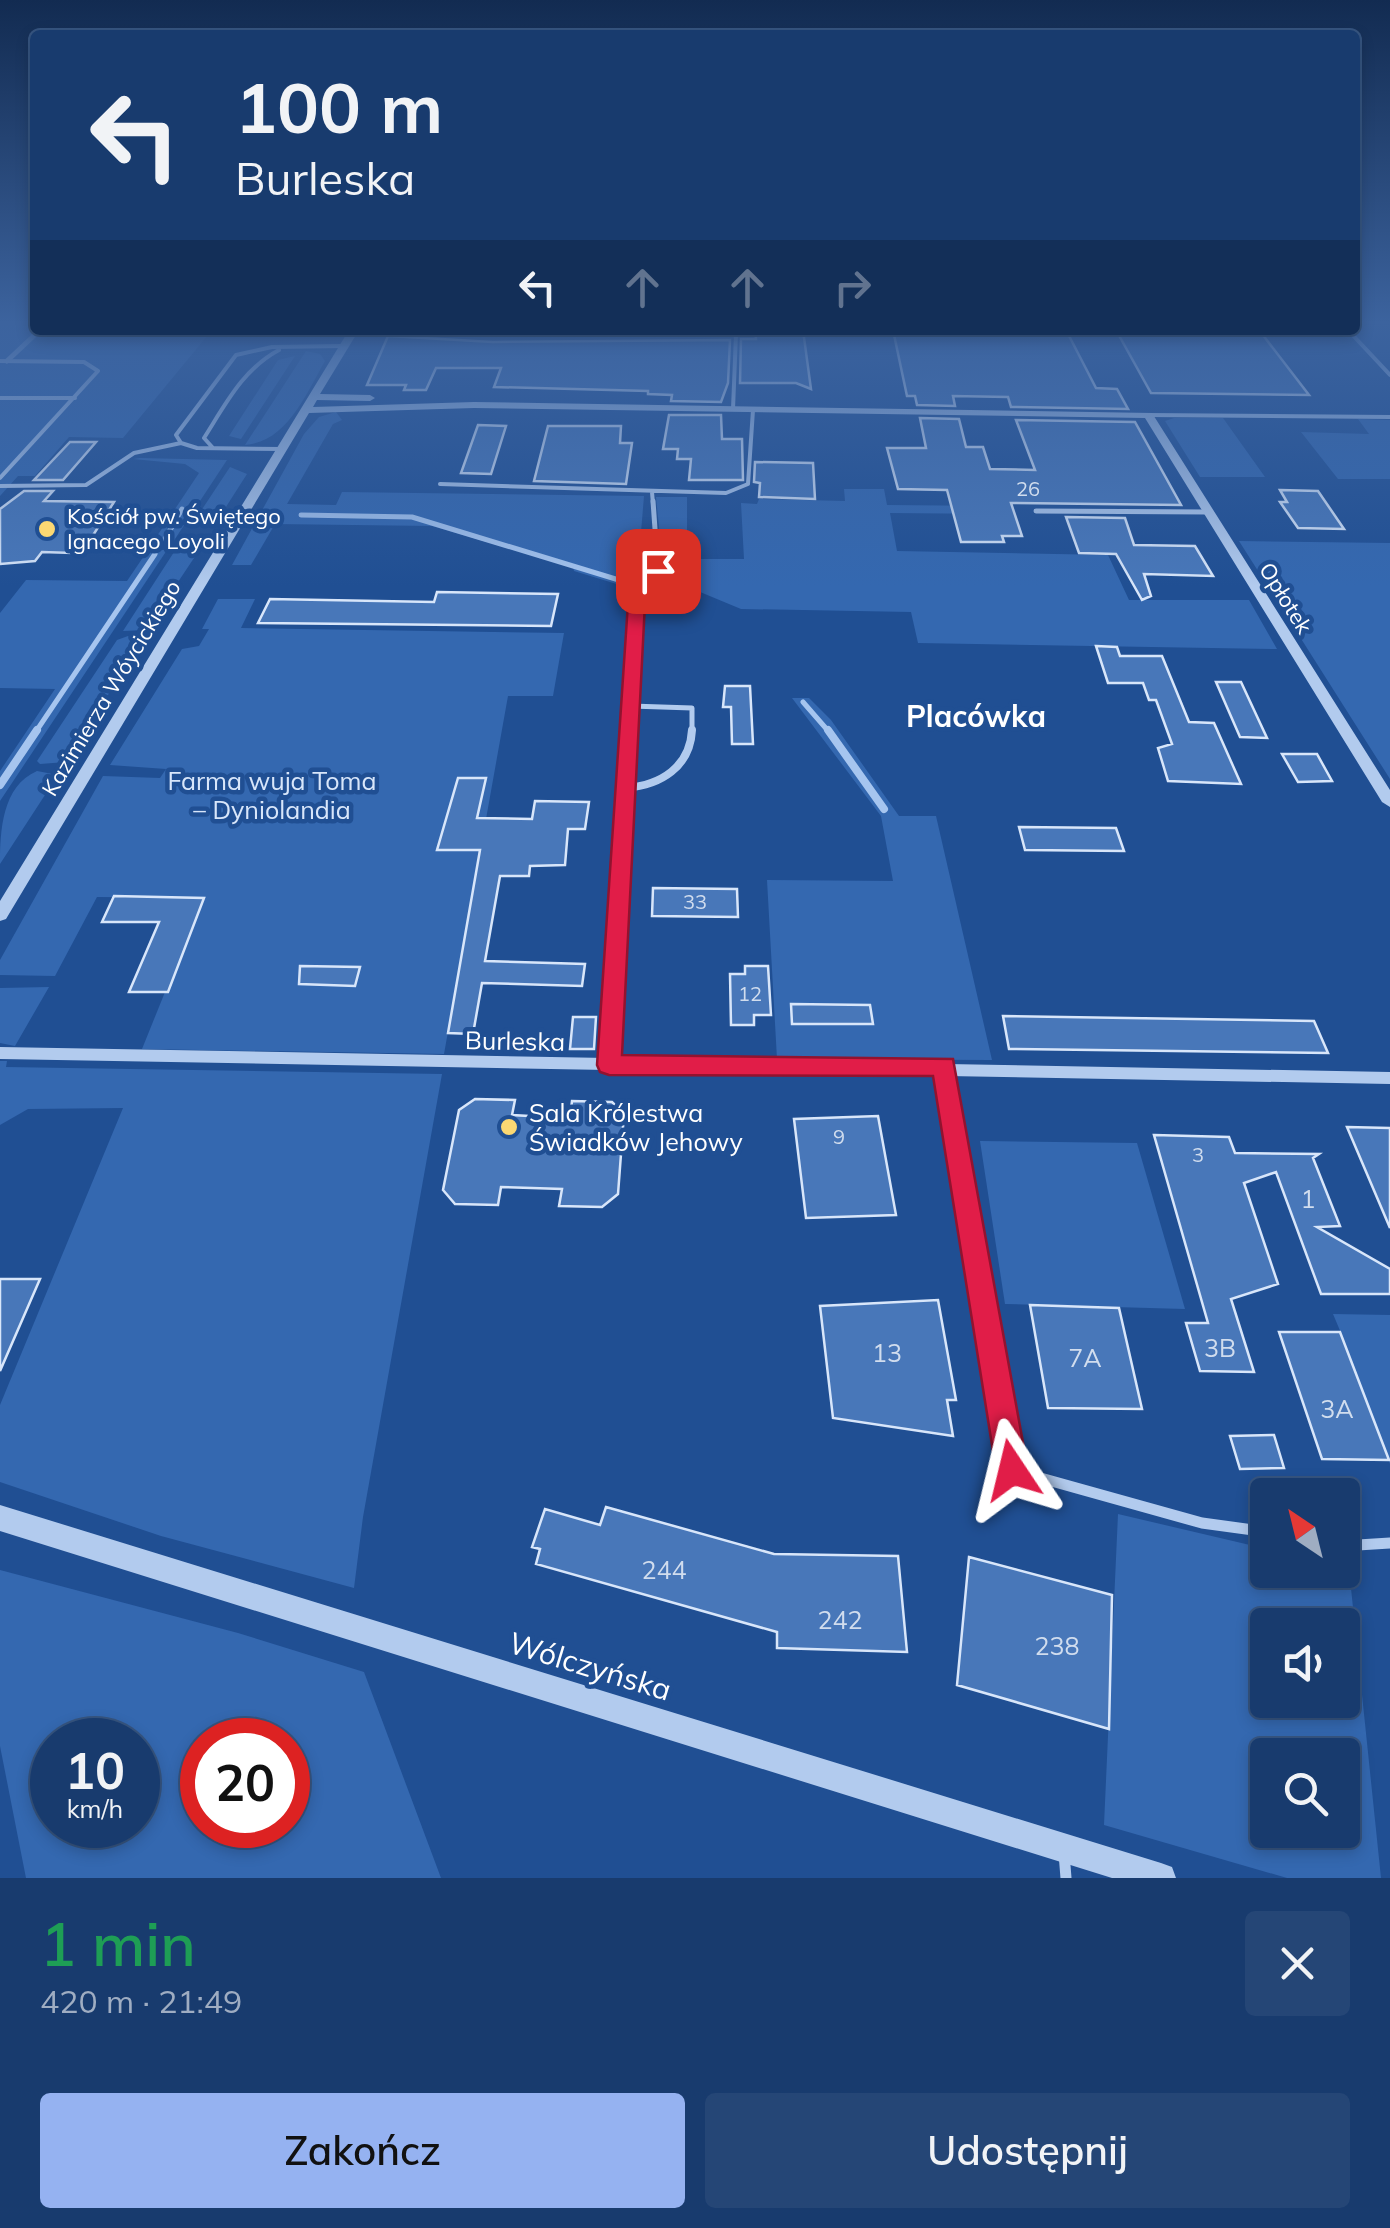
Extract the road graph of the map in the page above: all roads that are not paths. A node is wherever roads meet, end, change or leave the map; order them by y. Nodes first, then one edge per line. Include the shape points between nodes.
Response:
1 (305, 410) edge
2 (753, 410) edge
3 (64, 411) edge
4 (192, 411) edge
5 (223, 411) edge
6 (804, 411) edge
7 (1148, 415) junction
8 (1390, 417) edge
9 (180, 443) junction
10 (215, 449) junction
11 (282, 449) junction
12 (0, 482) edge
13 (440, 484) dead end
14 (652, 492) junction
15 (1036, 510) dead end
16 (1208, 512) junction
17 (634, 655) joint
18 (630, 706) junction
19 (626, 788) junction
20 (1390, 802) edge
21 (5, 898) edge
22 (0, 915) edge
23 (0, 1053) edge
24 (609, 1065) junction
25 (944, 1066) junction
26 (1390, 1078) edge
27 (0, 1518) edge
28 (1250, 1530) edge
29 (1390, 1543) edge
30 (1360, 1545) edge
31 (1063, 1848) junction
32 (1066, 1878) edge
33 (1161, 1878) edge

1 - 11 street, Kazimierza Wóycickiego
2 - 14 lane via 748,484 726,494
3 - 12 lane
4 - 9 lane via 178,430
5 - 10 lane via 204,438
6 - 7 street
7 - 8 lane
7 - 16 street, Opłotek
9 - 10 lane
9 - 12 lane via 134,453 86,484
10 - 11 lane
11 - 21 street, Kazimierza Wóycickiego
13 - 14 lane
14 - 17 lane via 658,571 640,591
15 - 16 lane
16 - 20 street, Opłotek
17 - 18 street
18 - 19 street
18 - 19 lane via 692,708 691,746 654,784
19 - 24 street
21 - 22 street, Kazimierza Wóycickiego
23 - 24 street, Burleska
24 - 25 street, Burleska
25 - 26 street, Burleska
25 - 28 lane via 1012,1470 1202,1523
27 - 31 street, Wólczyńska
29 - 30 lane
31 - 32 lane
31 - 33 street, Wólczyńska

